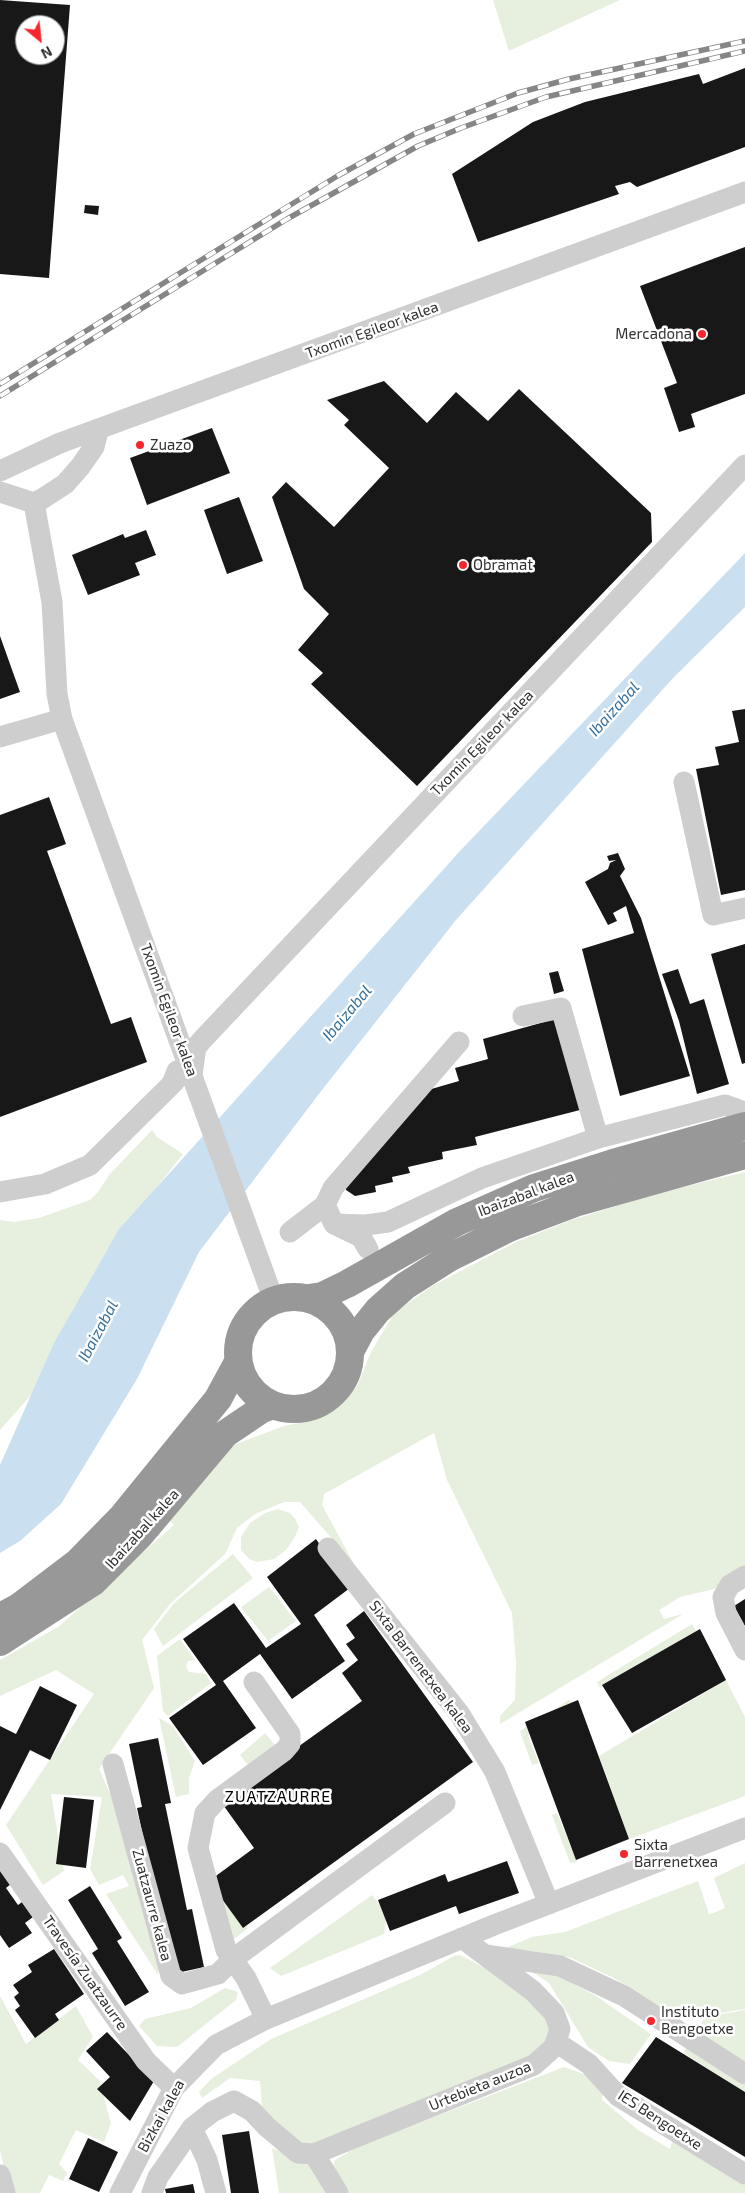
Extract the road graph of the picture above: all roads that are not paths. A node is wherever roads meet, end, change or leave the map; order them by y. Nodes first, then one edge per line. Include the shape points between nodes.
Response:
1 (745, 192) edge
2 (98, 431) junction
3 (745, 465) edge
4 (0, 471) edge
5 (0, 492) edge
6 (34, 503) junction
7 (62, 719) junction
8 (0, 737) edge
9 (684, 782) dead end
10 (745, 908) edge
11 (523, 1016) dead end
12 (219, 1022) junction
13 (179, 1041) junction
14 (459, 1042) dead end
15 (192, 1075) junction
16 (172, 1084) junction
17 (745, 1112) edge
18 (745, 1126) edge
19 (598, 1138) junction
20 (745, 1155) edge
21 (0, 1192) edge
22 (329, 1214) junction
23 (388, 1222) junction
24 (290, 1232) dead end
25 (368, 1248) junction
26 (348, 1284) junction
27 (316, 1297) junction
28 (274, 1301) junction
29 (351, 1350) junction
30 (238, 1362) junction
31 (273, 1406) junction
32 (328, 1548) dead end
33 (745, 1576) edge
34 (0, 1617) edge
35 (0, 1642) edge
36 (745, 1650) edge
37 (254, 1682) dead end
38 (114, 1764) dead end
39 (445, 1803) dead end
40 (745, 1828) edge
41 (0, 1853) edge
42 (549, 1904) junction
43 (462, 1938) junction
44 (484, 1955) junction
45 (233, 1959) junction
46 (263, 2013) junction
47 (556, 2042) junction
48 (745, 2074) edge
49 (174, 2088) junction
50 (192, 2128) junction
51 (314, 2154) junction
52 (745, 2174) edge
53 (0, 2175) edge
54 (5, 2193) edge
55 (120, 2193) edge
56 (152, 2193) edge
57 (216, 2193) edge
58 (338, 2193) edge

1 - 2 street, Txomin Egileor kalea
2 - 4 street, Txomin Egileor kalea
2 - 6 street via 94,447 64,484
3 - 12 street, Txomin Egileor kalea
5 - 6 street
6 - 7 street, Txomin Egileor kalea via 52,602 57,694
7 - 8 street
7 - 13 street, Txomin Egileor kalea
9 - 10 street via 713,916
11 - 19 street via 561,1008
12 - 13 street via 198,1035
12 - 15 street via 196,1048
13 - 15 street, Txomin Egileor kalea
13 - 16 street, Txomin Egileor kalea via 177,1069
14 - 22 street via 333,1188
15 - 16 street via 186,1073
15 - 28 street, Txomin Egileor kalea
16 - 21 street, Txomin Egileor kalea via 90,1165 45,1184
17 - 19 street via 725,1105
18 - 26 highway, Ibaizabal kalea via 534,1188 457,1222
19 - 23 street via 482,1178
20 - 29 highway, Ibaizabal kalea via 578,1202 509,1228 449,1258 405,1286 378,1310
22 - 23 street via 366,1225
22 - 24 street
22 - 25 street via 361,1237
23 - 25 street
25 - 26 street via 368,1254
26 - 27 highway, Ibaizabal kalea
27 - 28 highway
27 - 29 highway via 339,1318
28 - 30 highway via 258,1309 246,1324 239,1342
29 - 31 highway via 349,1368 341,1385 329,1398 312,1407 292,1410
30 - 31 highway via 245,1380 257,1396
30 - 34 highway, Ibaizabal kalea via 218,1399 122,1517 77,1563 19,1607
31 - 35 highway, Ibaizabal kalea via 262,1409 225,1434 140,1535 93,1582
32 - 42 street, Sixta Barrenetxea kalea via 467,1726 495,1772
33 - 36 street via 730,1585 723,1597 726,1613
37 - 45 street via 290,1734 290,1744 217,1800 205,1813 198,1848 226,1950
38 - 45 street, Zuatzaurre kalea via 171,1976 182,1984 218,1974
39 - 45 street, Zuatzaurre kalea
40 - 42 street
41 - 49 street, Travesía Zuatzaurre via 146,2061
42 - 43 street
43 - 44 street
43 - 46 street via 353,1983 341,1983
44 - 47 street via 533,1991 554,2014 560,2029
44 - 48 street via 560,1966 624,1996
45 - 46 street
46 - 49 street, Bizkai kalea via 216,2045
47 - 51 street, Urtebieta auzoa via 534,2065
47 - 52 street, IES Bengoetxe
49 - 55 street, Bizkai kalea
50 - 51 street via 212,2112 234,2101 252,2111 298,2153
50 - 56 street via 158,2177
50 - 57 street via 207,2160
51 - 58 street
53 - 54 street

